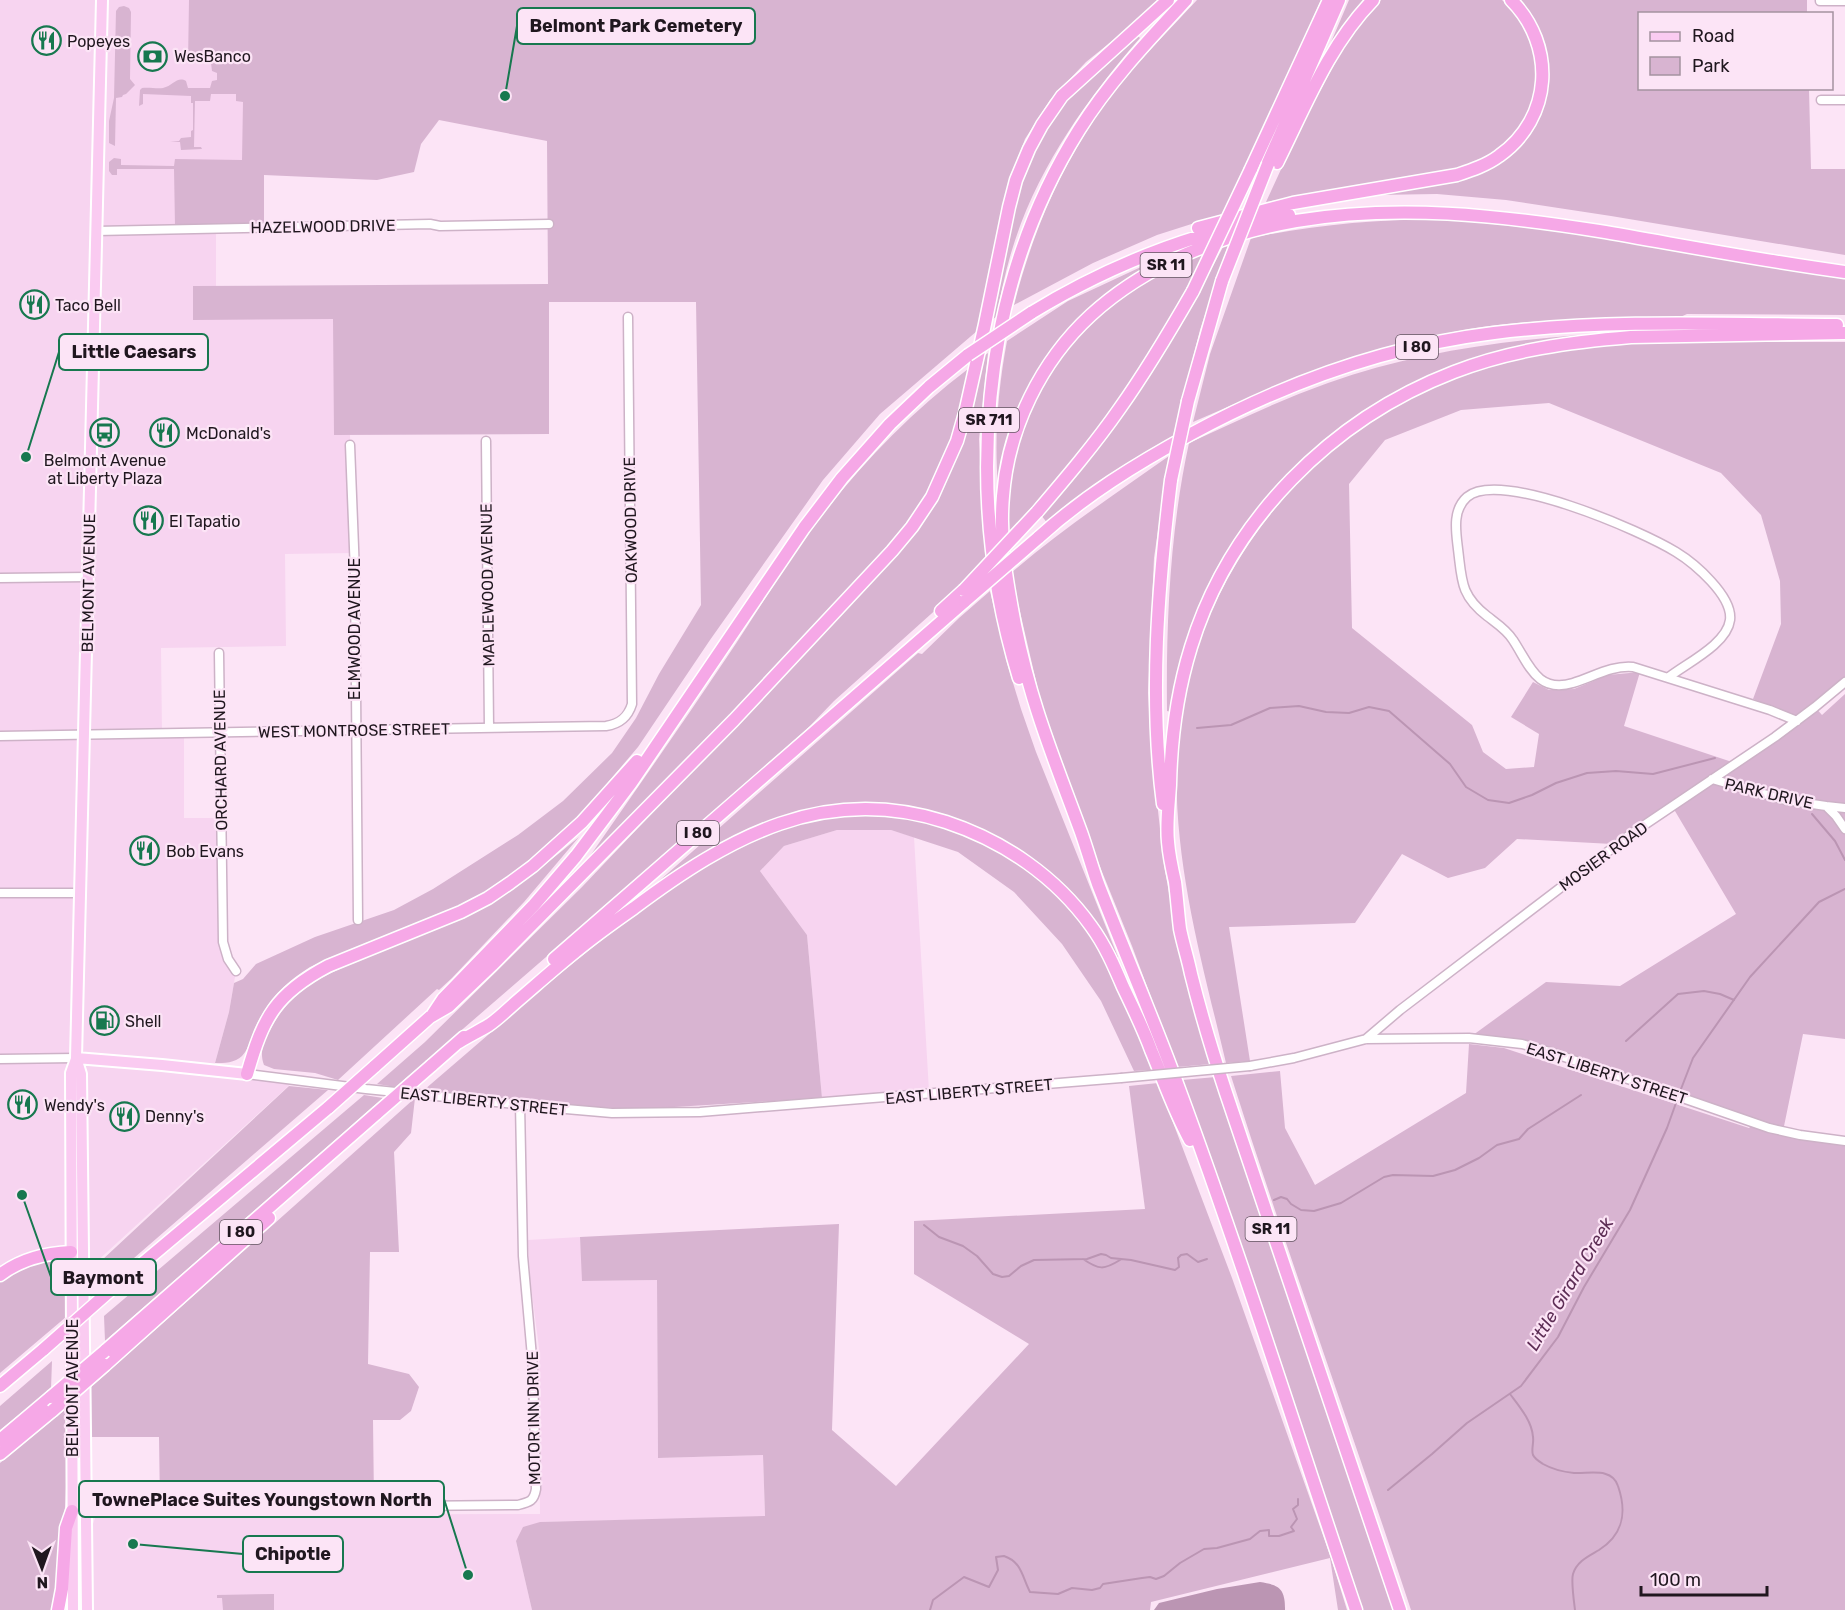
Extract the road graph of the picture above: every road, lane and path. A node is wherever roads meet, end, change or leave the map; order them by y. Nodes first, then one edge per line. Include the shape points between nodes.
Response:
1 (102, 0) edge
2 (1168, 0) edge
3 (1186, 0) edge
4 (1329, 0) edge
5 (1339, 0) edge
6 (1372, 0) edge
7 (1511, 0) edge
8 (1820, 1) edge
9 (1845, 1) edge
10 (1821, 100) dead end
11 (1845, 100) edge
12 (1272, 164) junction
13 (549, 224) dead end
14 (96, 231) junction
15 (1845, 266) edge
16 (1845, 272) edge
17 (1031, 308) junction
18 (628, 317) dead end
19 (1845, 325) edge
20 (1845, 333) edge
21 (486, 441) dead end
22 (350, 445) dead end
23 (0, 578) edge
24 (88, 578) junction
25 (964, 596) junction
26 (727, 641) junction
27 (219, 653) dead end
28 (1669, 677) junction
29 (1845, 682) edge
30 (623, 719) joint
31 (1797, 721) junction
32 (489, 728) junction
33 (355, 730) junction
34 (221, 732) junction
35 (84, 735) junction
36 (0, 736) edge
37 (1712, 779) junction
38 (1826, 807) junction
39 (1845, 808) edge
40 (1845, 829) edge
41 (1168, 841) junction
42 (1096, 878) junction
43 (0, 893) edge
44 (80, 893) junction
45 (358, 920) dead end
46 (236, 971) dead end
47 (430, 1017) junction
48 (1366, 1039) junction
49 (459, 1042) junction
50 (76, 1058) junction
51 (0, 1059) edge
52 (248, 1074) junction
53 (520, 1104) junction
54 (350, 1137) junction
55 (1845, 1141) edge
56 (1208, 1172) junction
57 (77, 1252) junction
58 (0, 1275) edge
59 (0, 1386) edge
60 (0, 1440) edge
61 (0, 1454) edge
62 (85, 1509) junction
63 (72, 1510) junction
64 (58, 1610) edge
65 (73, 1610) edge
66 (87, 1610) edge
67 (1356, 1610) edge
68 (1400, 1610) edge

1 - 14 main road, BELMONT AVENUE
2 - 47 highway via 1062,96 1029,149 1009,207 957,441 932,497 912,527 666,789 492,965 449,1006
3 - 42 highway, SR 711 via 1103,95 1044,193 1007,301 991,402 989,517 1005,630 1032,719 1077,841
4 - 25 highway, bridge via 1193,291 1158,351 1080,461
5 - 12 highway
6 - 12 highway via 1345,34
7 - 17 highway via 1529,22 1538,43 1542,85 1540,102 1530,122 1499,157 1457,175 1293,203 1214,222 1088,272
8 - 9 street
10 - 11 street
12 - 41 highway, bridge via 1245,218 1222,281 1188,401 1172,480 1161,572 1157,669 1158,745
13 - 14 street, HAZELWOOD DRIVE
14 - 24 main road, BELMONT AVENUE
15 - 17 highway, I 80 via 1507,211 1418,205 1368,207 1265,219 1188,239 1145,254
16 - 42 highway, SR 11 via 1517,219 1369,213 1296,221 1251,231 1149,274 1105,303 1068,339 1025,407 1002,497 1006,578 1024,666
17 - 26 highway, I 80, bridge via 929,387 890,424 804,528
18 - 30 street, OAKWOOD DRIVE via 632,693 630,710
19 - 25 highway, I 80, bridge via 1560,327 1493,333 1398,351 1305,381 1209,423 1113,480 1062,516
20 - 41 highway, SR 11 via 1631,337 1524,351 1454,371 1416,388 1339,436 1262,513 1226,567 1200,620 1175,717
21 - 32 street, MAPLEWOOD AVENUE
22 - 33 street, ELMWOOD AVENUE
23 - 24 street
24 - 35 main road, BELMONT AVENUE
25 - 49 highway, I 80 via 864,689
26 - 47 highway, I 80 via 631,783 576,856
26 - 52 highway via 706,658 633,768 558,844 488,898 328,966 298,984 266,1020
27 - 34 street, ORCHARD AVENUE
28 - 28 street via 1628,666 1560,685 1532,673 1507,632 1470,601 1462,583 1456,517 1467,497 1485,491 1516,493 1574,506 1660,543 1706,577 1726,601 1730,614 1728,629 1719,641
28 - 31 street
29 - 31 street, MOSIER ROAD
30 - 32 street, WEST MONTROSE STREET via 606,726
31 - 37 street, MOSIER ROAD
32 - 33 street, WEST MONTROSE STREET
33 - 34 street, WEST MONTROSE STREET
33 - 45 street, ELMWOOD AVENUE
34 - 35 street, WEST MONTROSE STREET
34 - 46 street, ORCHARD AVENUE via 223,942
35 - 36 street, WEST MONTROSE STREET
35 - 44 main road, BELMONT AVENUE
37 - 38 street, PARK DRIVE
37 - 48 street, MOSIER ROAD via 1586,867
38 - 39 street, PARK DRIVE
38 - 40 street, PARK DRIVE
41 - 68 highway, SR 11 via 1180,929 1212,1049
42 - 56 highway, SR 11
43 - 44 street
44 - 50 main road, BELMONT AVENUE
47 - 59 highway, I 80, bridge
48 - 53 street, EAST LIBERTY STREET, bridge via 1250,1066 672,1113 612,1113
48 - 55 street, EAST LIBERTY STREET via 1469,1038 1522,1044 1769,1128
49 - 54 highway, I 80, bridge
49 - 56 highway via 490,1024 578,949 660,888 739,840 786,821 825,813 910,813 959,826 999,844 1052,882 1076,907 1113,963 1175,1113
50 - 51 street
50 - 52 main road, EAST LIBERTY STREET
50 - 57 main road, BELMONT AVENUE via 70,1073
52 - 53 street, EAST LIBERTY STREET
53 - 62 street, MOTOR INN DRIVE via 524,1275 533,1368 536,1489 530,1503
54 - 60 highway, I 80, bridge
54 - 61 highway, bridge via 325,1168
56 - 67 highway, SR 11
57 - 58 highway via 49,1253
57 - 62 main road, BELMONT AVENUE
57 - 63 main road, BELMONT AVENUE
62 - 66 main road, BELMONT AVENUE
63 - 64 highway via 66,1528
63 - 65 main road, BELMONT AVENUE

